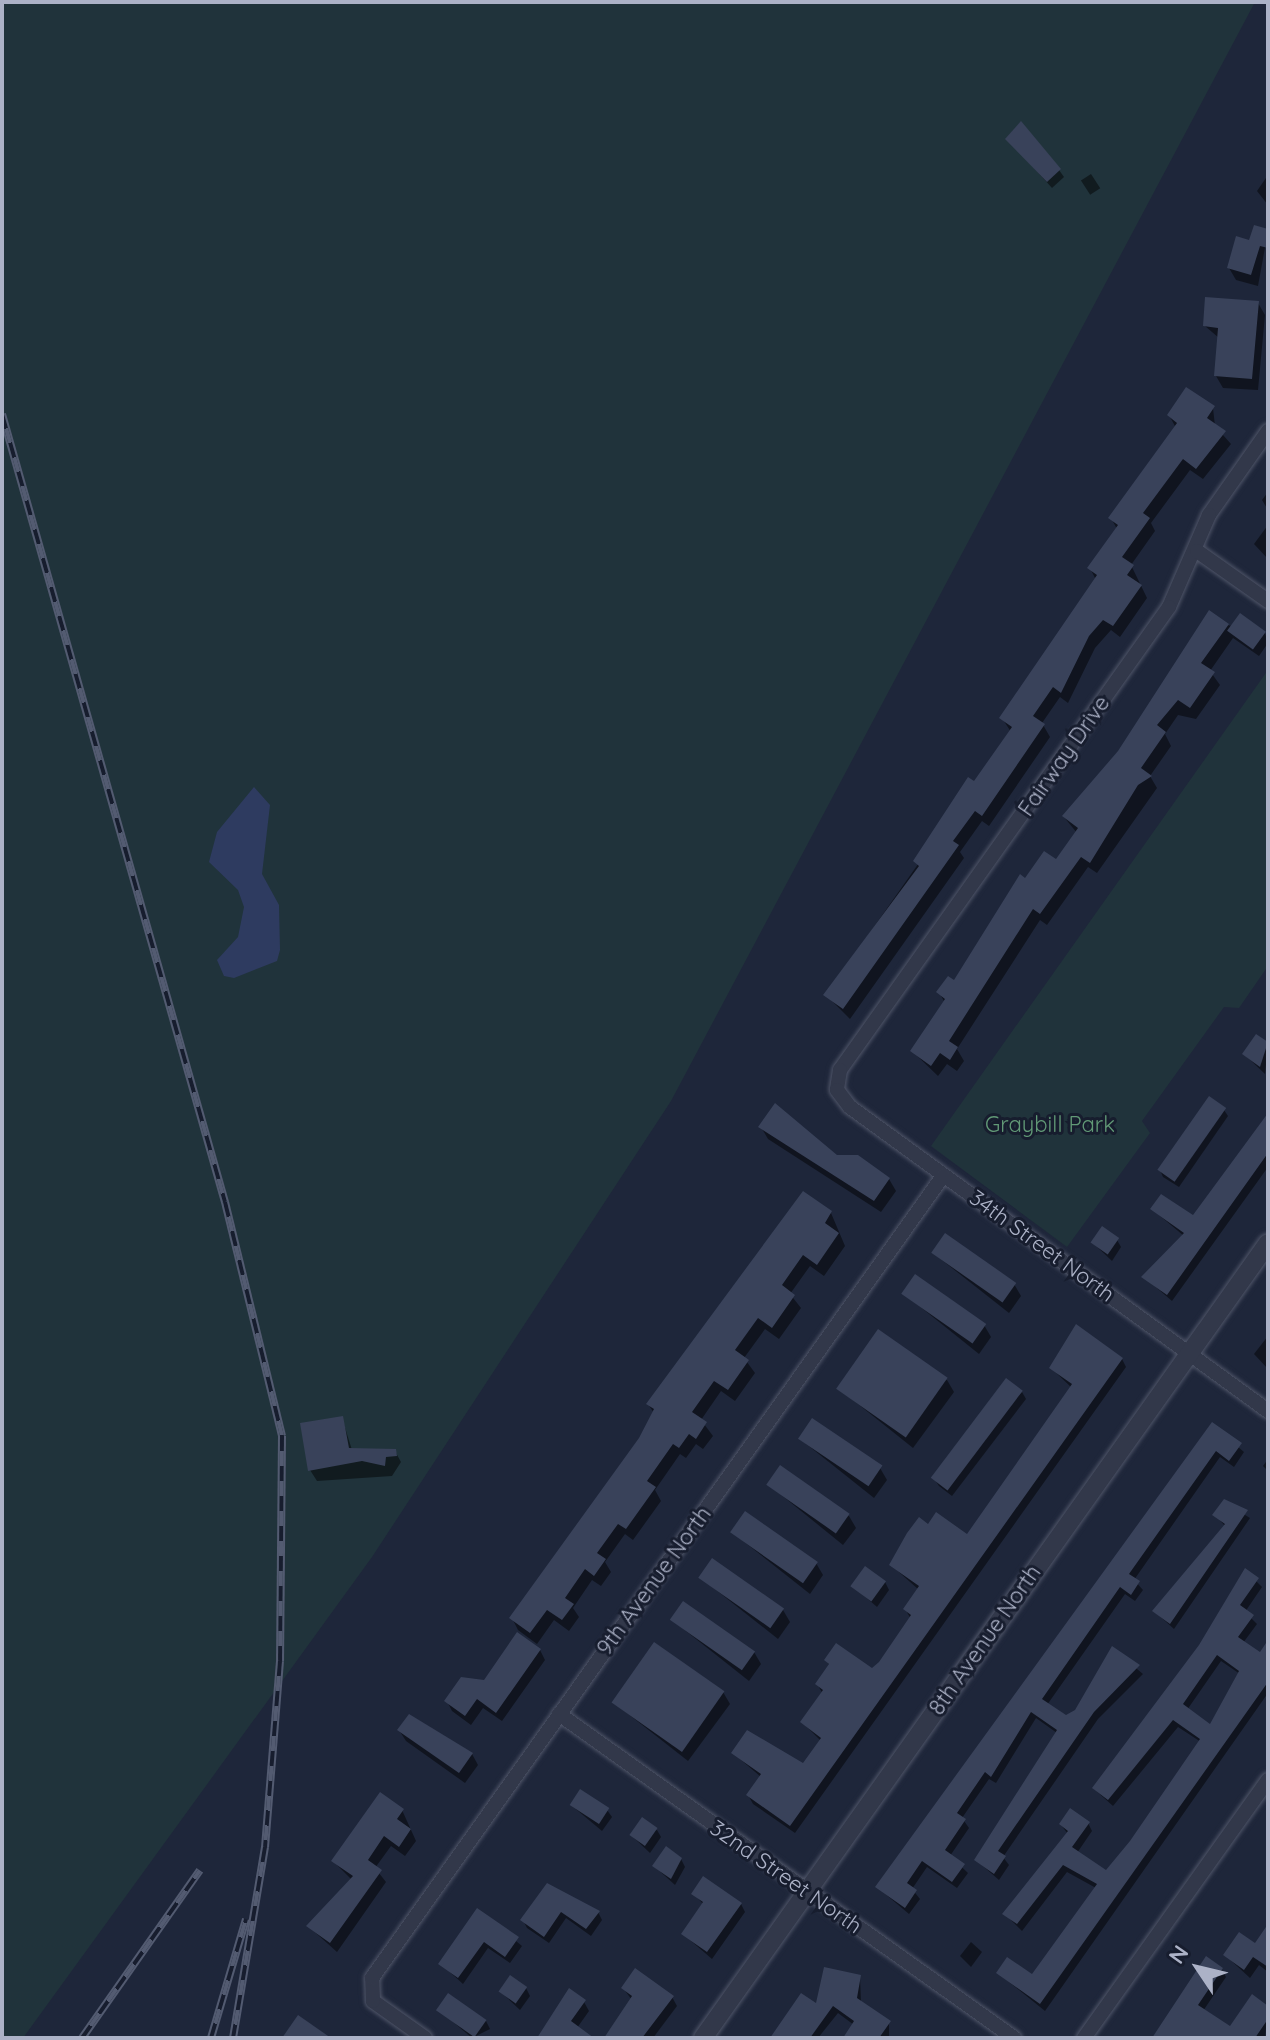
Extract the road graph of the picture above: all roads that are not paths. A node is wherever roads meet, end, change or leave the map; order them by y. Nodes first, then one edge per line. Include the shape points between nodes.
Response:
1 (1268, 431) edge
2 (1197, 551) junction
3 (1268, 601) edge
4 (840, 1070) joint
5 (943, 1176) junction
6 (1268, 1243) edge
7 (1189, 1354) junction
8 (1268, 1411) edge
9 (559, 1714) junction
10 (1268, 1780) edge
11 (1254, 1800) junction
12 (1268, 1811) edge
13 (806, 1892) junction
14 (425, 2038) edge
15 (703, 2038) edge
16 (1014, 2038) edge
17 (1084, 2038) edge

1 - 2 street, Fairway Drive via 1209,515
2 - 3 street
2 - 4 street, Fairway Drive via 1169,607
4 - 5 street, 34th Street North via 837,1090 850,1107
5 - 7 street, 34th Street North
5 - 9 street, 9th Avenue North
6 - 7 street, 8th Avenue North
7 - 8 street, 34th Street North
7 - 13 street, 8th Avenue North
9 - 13 street, 32nd Street North
9 - 14 street, 9th Avenue North via 368,1989
10 - 11 street
11 - 12 street
11 - 17 street
13 - 15 street, 8th Avenue North
13 - 16 street, 32nd Street North

